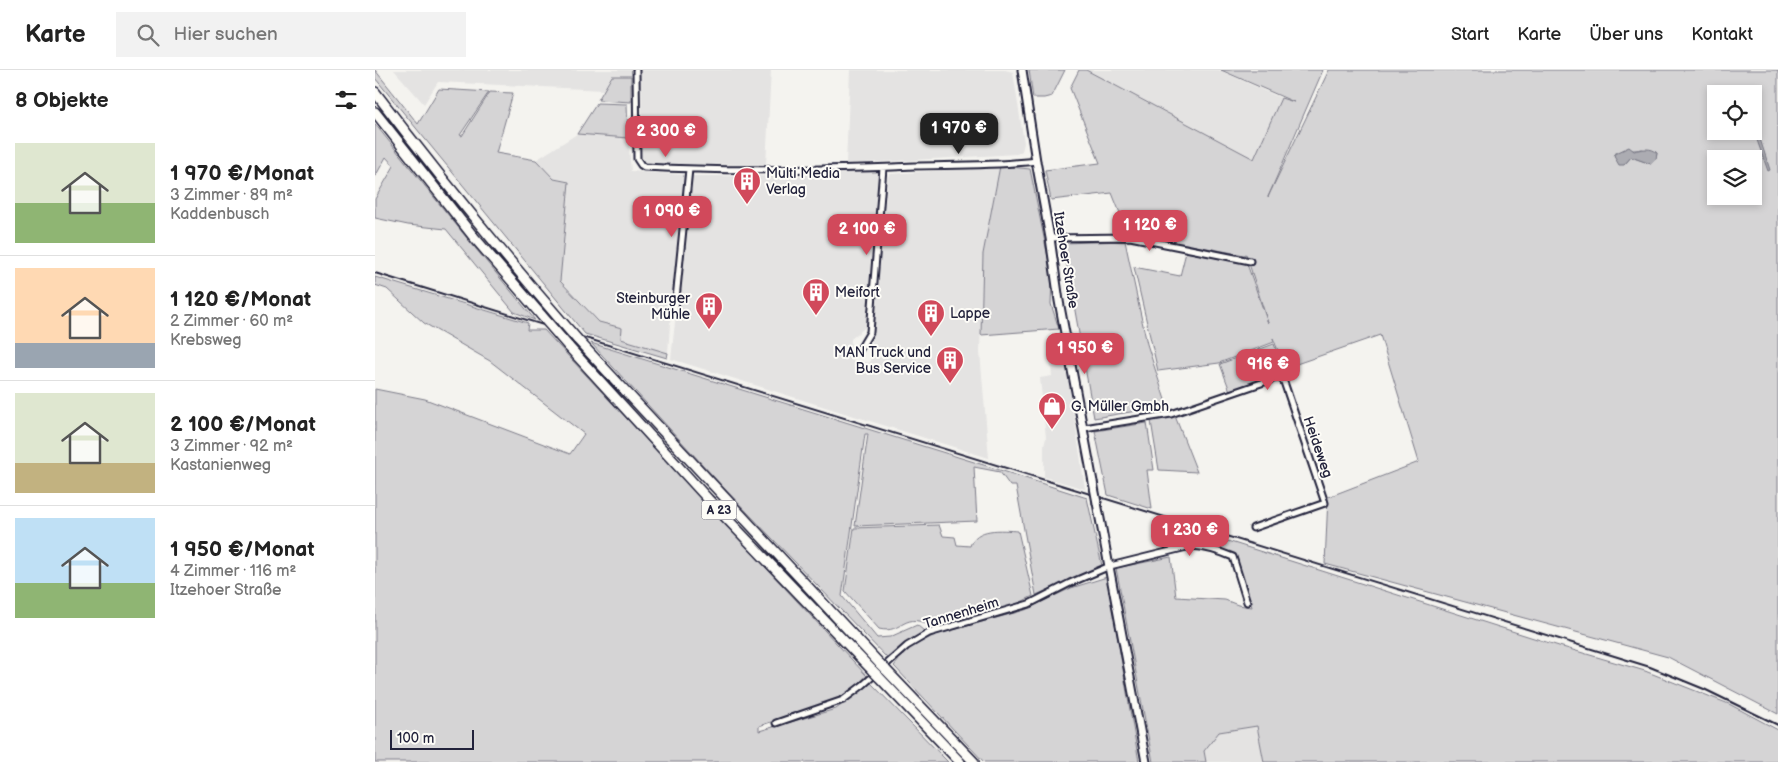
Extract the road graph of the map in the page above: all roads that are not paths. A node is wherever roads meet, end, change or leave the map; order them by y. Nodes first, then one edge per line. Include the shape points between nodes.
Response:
1 (636, 70) edge
2 (1022, 70) edge
3 (375, 92) edge
4 (375, 112) edge
5 (1036, 161) junction
6 (883, 168) junction
7 (689, 170) junction
8 (1051, 238) junction
9 (1250, 261) dead end
10 (675, 309) dead end
11 (860, 349) dead end
12 (1084, 428) junction
13 (1253, 528) dead end
14 (1110, 566) junction
15 (1247, 602) dead end
16 (776, 723) dead end
17 (960, 762) edge
18 (974, 762) edge
19 (1146, 762) edge

1 - 7 street via 639,162 644,167
2 - 5 main road, Itzehoer Straße
3 - 18 highway, A 23, bridge via 483,229 577,339
4 - 17 highway, A 23, bridge via 473,236 542,316 708,499
5 - 6 street
5 - 8 main road, Itzehoer Straße
6 - 7 street
6 - 11 street via 870,332
7 - 10 street
8 - 9 street via 1130,238
8 - 12 main road, Itzehoer Straße via 1059,301
12 - 13 street, Heideweg via 1171,414 1281,378 1325,503
12 - 14 main road, Itzehoer Straße, bridge
14 - 15 street, Tannenheim via 1191,546 1205,547 1233,557
14 - 16 street, Tannenheim via 1029,604 926,634 838,703
14 - 19 main road, Itzehoer Straße

